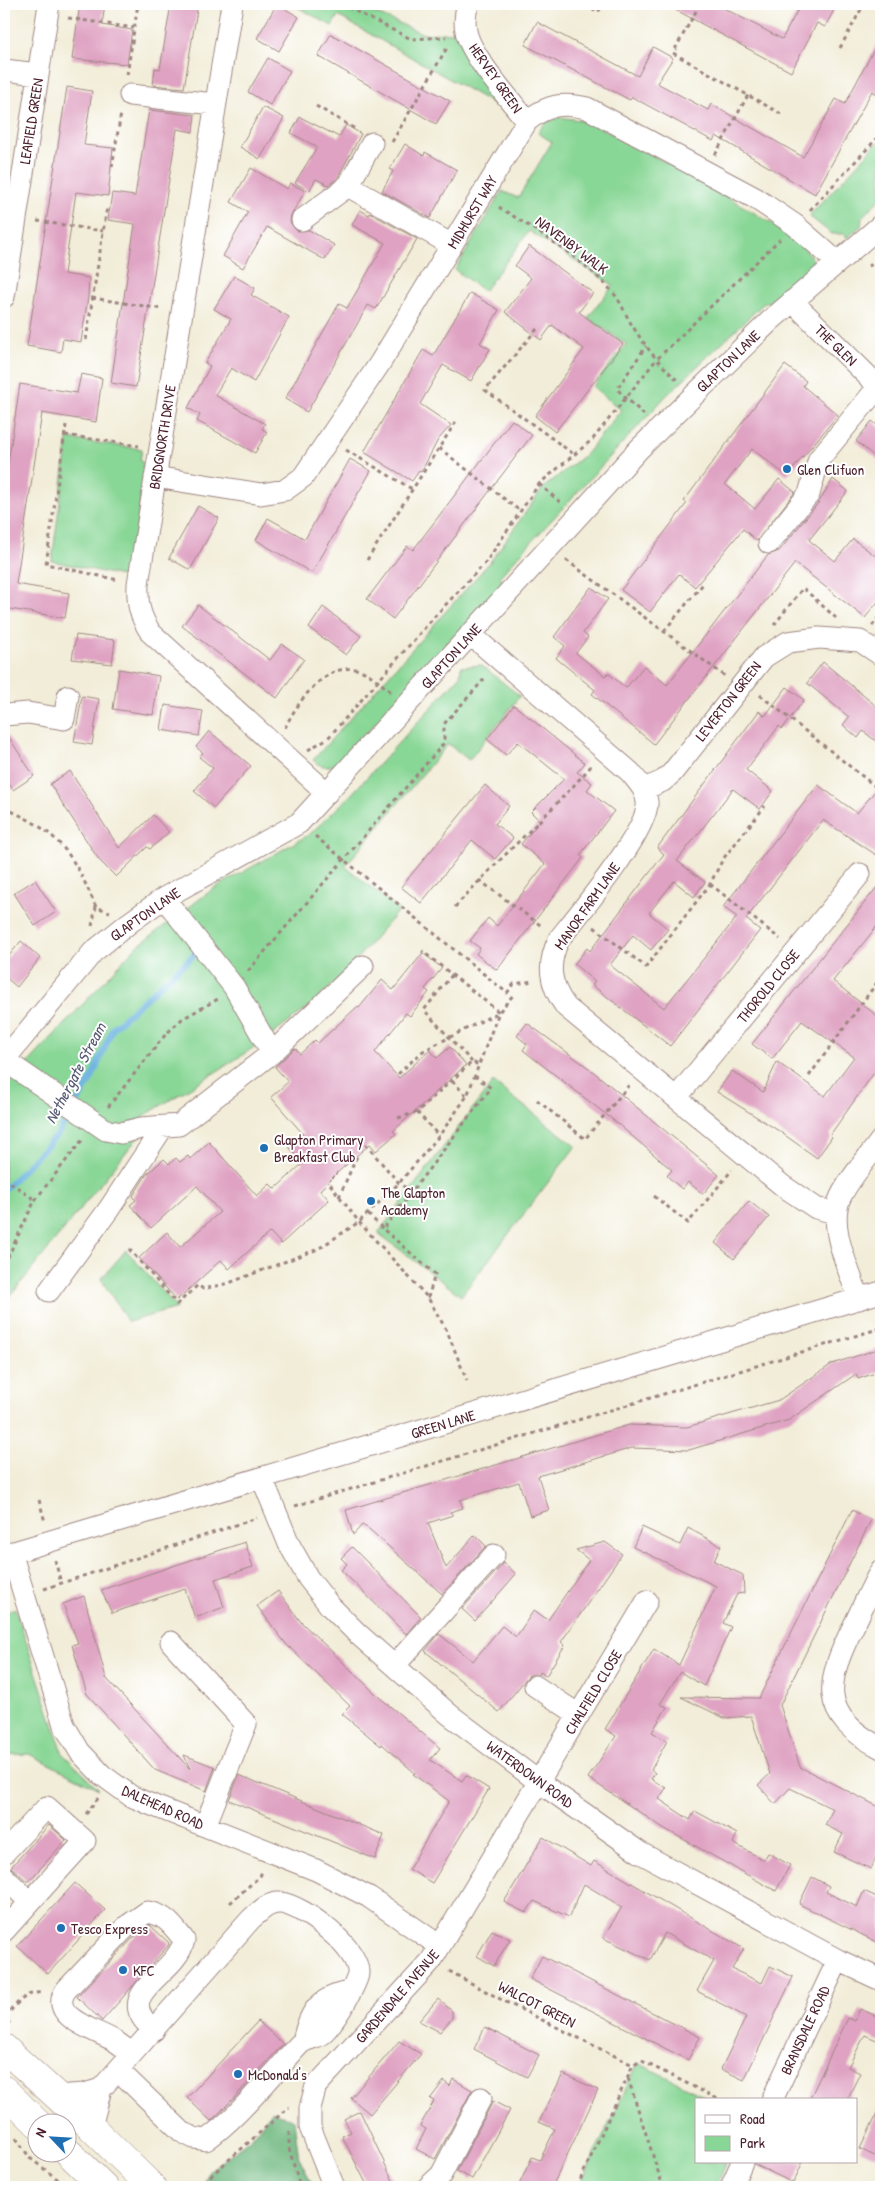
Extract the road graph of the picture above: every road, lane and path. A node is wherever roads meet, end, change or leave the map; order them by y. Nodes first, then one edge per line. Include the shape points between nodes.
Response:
1 (232, 4) edge
2 (341, 4) edge
3 (468, 4) edge
4 (585, 4) edge
5 (603, 4) edge
6 (700, 4) edge
7 (864, 4) edge
8 (48, 9) edge
9 (134, 28) dead end
10 (840, 48) dead end
11 (4, 70) edge
12 (38, 74) junction
13 (130, 95) dead end
14 (748, 95) junction
15 (215, 104) junction
16 (316, 106) dead end
17 (782, 115) dead end
18 (527, 121) junction
19 (881, 134) edge
20 (375, 142) junction
21 (706, 171) junction
22 (348, 186) junction
23 (482, 195) junction
24 (107, 207) dead end
25 (16, 218) junction
26 (302, 220) dead end
27 (795, 225) junction
28 (881, 225) edge
29 (103, 231) junction
30 (452, 245) junction
31 (837, 262) junction
32 (4, 292) edge
33 (4, 297) edge
34 (92, 298) junction
35 (792, 301) junction
36 (182, 312) junction
37 (537, 329) dead end
38 (86, 340) dead end
39 (646, 346) junction
40 (656, 360) junction
41 (880, 387) edge
42 (692, 394) junction
43 (626, 398) junction
44 (457, 420) dead end
45 (66, 425) dead end
46 (65, 435) junction
47 (328, 440) junction
48 (160, 448) junction
49 (439, 448) junction
50 (575, 455) junction
51 (155, 477) junction
52 (539, 484) junction
53 (412, 489) junction
54 (520, 511) junction
55 (577, 517) junction
56 (769, 543) dead end
57 (549, 547) junction
58 (367, 560) dead end
59 (138, 584) junction
60 (703, 584) dead end
61 (664, 631) junction
62 (470, 634) junction
63 (881, 655) edge
64 (501, 660) junction
65 (378, 681) junction
66 (741, 684) junction
67 (68, 696) dead end
68 (407, 705) junction
69 (4, 715) edge
70 (274, 745) junction
71 (604, 750) junction
72 (290, 760) junction
73 (644, 789) junction
74 (881, 791) edge
75 (327, 794) junction
76 (765, 806) dead end
77 (4, 808) edge
78 (299, 823) junction
79 (344, 860) junction
80 (860, 874) dead end
81 (479, 880) junction
82 (710, 884) junction
83 (164, 898) junction
84 (456, 907) dead end
85 (578, 915) junction
86 (129, 923) junction
87 (559, 940) junction
88 (422, 951) dead end
89 (796, 952) junction
90 (364, 966) dead end
91 (452, 975) junction
92 (881, 976) edge
93 (551, 978) junction
94 (234, 987) junction
95 (514, 994) dead end
96 (498, 1012) junction
97 (450, 1038) junction
98 (272, 1053) junction
99 (4, 1060) edge
100 (472, 1062) junction
101 (480, 1065) junction
102 (642, 1070) junction
103 (398, 1074) dead end
104 (475, 1076) junction
105 (809, 1076) dead end
106 (452, 1081) junction
107 (467, 1096) junction
108 (676, 1098) junction
109 (537, 1100) dead end
110 (417, 1112) junction
111 (398, 1118) dead end
112 (91, 1120) junction
113 (163, 1127) junction
114 (439, 1136) junction
115 (360, 1138) dead end
116 (881, 1140) edge
117 (745, 1155) junction
118 (357, 1156) dead end
119 (4, 1178) edge
120 (399, 1183) junction
121 (330, 1184) dead end
122 (411, 1192) junction
123 (654, 1196) dead end
124 (340, 1197) junction
125 (35, 1200) junction
126 (835, 1213) junction
127 (368, 1214) junction
128 (360, 1222) junction
129 (383, 1229) junction
130 (129, 1249) dead end
131 (4, 1265) edge
132 (49, 1292) dead end
133 (881, 1292) edge
134 (428, 1298) junction
135 (860, 1299) junction
136 (881, 1328) edge
137 (467, 1381) dead end
138 (262, 1478) junction
139 (294, 1506) dead end
140 (264, 1515) dead end
141 (8, 1554) edge
142 (494, 1555) dead end
143 (881, 1570) edge
144 (35, 1592) dead end
145 (647, 1601) dead end
146 (171, 1642) dead end
147 (394, 1666) junction
148 (535, 1686) dead end
149 (579, 1715) junction
150 (881, 1748) edge
151 (539, 1782) junction
152 (111, 1783) junction
153 (205, 1826) junction
154 (73, 1830) junction
155 (271, 1852) junction
156 (4, 1853) edge
157 (4, 1877) edge
158 (30, 1902) junction
159 (230, 1903) dead end
160 (4, 1931) edge
161 (436, 1954) junction
162 (838, 1960) junction
163 (881, 1980) edge
164 (61, 1998) junction
165 (5, 2017) dead end
166 (154, 2030) junction
167 (4, 2048) edge
168 (125, 2062) junction
169 (633, 2065) junction
170 (628, 2078) junction
171 (316, 2086) junction
172 (101, 2089) junction
173 (4, 2090) edge
174 (56, 2096) junction
175 (481, 2098) dead end
176 (716, 2098) edge
177 (773, 2098) edge
178 (28, 2114) edge
179 (91, 2127) junction
180 (13, 2133) dead end
181 (78, 2162) edge
182 (741, 2164) edge
183 (68, 2187) edge
184 (104, 2187) edge
185 (152, 2187) edge
186 (198, 2187) edge
187 (334, 2187) edge
188 (428, 2187) edge
189 (577, 2187) edge
190 (662, 2187) edge
191 (731, 2187) edge

1 - 15 street, BRIDGNORTH DRIVE
2 - 20 path via 411,39 453,37
3 - 18 street, HERVEY GREEN via 466,32 475,52
4 - 5 path via 598,12
6 - 14 path via 673,53
7 - 10 path
8 - 9 path
8 - 12 street, LEAFIELD GREEN
11 - 12 street
12 - 25 street, LEAFIELD GREEN
13 - 15 street
14 - 17 path
14 - 21 path
15 - 36 street, BRIDGNORTH DRIVE
16 - 20 path
18 - 21 street, MIDHURST WAY via 557,104 587,108
18 - 23 street, MIDHURST WAY
19 - 27 path
20 - 22 street
21 - 27 street, MIDHURST WAY
22 - 26 street
22 - 30 street
23 - 30 street, MIDHURST WAY
23 - 39 path, NAVENBY WALK via 596,275 616,297
24 - 29 path
25 - 29 path
25 - 32 street, LEAFIELD GREEN
27 - 31 street, MIDHURST WAY
27 - 40 path
28 - 31 street, GLAPTON LANE
29 - 34 path
30 - 47 street, MIDHURST WAY via 380,363
31 - 35 street, GLAPTON LANE
32 - 33 street, LEAFIELD GREEN
34 - 36 path
34 - 38 path
35 - 41 street, THE GLEN
35 - 42 street, GLAPTON LANE
36 - 48 street, BRIDGNORTH DRIVE
37 - 50 path via 485,390
39 - 40 path, NAVENBY WALK
39 - 43 path via 617,389
40 - 42 path, NAVENBY WALK
40 - 43 path
41 - 56 street via 819,459 809,494
42 - 55 street, GLAPTON LANE
43 - 50 path via 593,439
44 - 49 path
45 - 46 path
46 - 48 path
46 - 59 path via 46,564
47 - 51 street, MIDHURST WAY via 302,477 285,490 261,494
47 - 53 path
48 - 51 street, BRIDGNORTH DRIVE
49 - 53 path
49 - 54 path
50 - 52 path
51 - 59 street, BRIDGNORTH DRIVE
52 - 54 path
52 - 55 path
53 - 58 path
54 - 65 path via 486,562
55 - 57 street, GLAPTON LANE
57 - 61 path
57 - 62 street, GLAPTON LANE
59 - 70 street, BRIDGNORTH DRIVE via 137,602 151,633
60 - 61 path
61 - 66 path
62 - 64 street
62 - 68 street, GLAPTON LANE
63 - 66 street, LEVERTON GREEN via 860,641 819,638 788,642 764,657
64 - 71 street
64 - 79 path via 444,724 444,744
65 - 68 path
65 - 70 path via 355,669 342,670 311,686
65 - 72 path via 328,738
66 - 73 street, LEVERTON GREEN via 672,773
66 - 74 path via 752,688
67 - 69 street via 64,719 28,713
68 - 75 street, GLAPTON LANE
70 - 72 street, BRIDGNORTH DRIVE
71 - 73 street
71 - 81 path via 574,786
72 - 75 street, BRIDGNORTH DRIVE
73 - 85 street, MANOR FARM LANE via 648,803 642,821 621,858
75 - 78 street, GLAPTON LANE
76 - 82 path via 723,859
77 - 86 path via 29,819 58,841 79,868 96,907 124,917
78 - 79 path
78 - 83 street, GLAPTON LANE
79 - 93 path via 507,992 514,984
79 - 94 path
80 - 89 street, THOROLD CLOSE
81 - 84 path
81 - 87 path
82 - 85 path via 646,967
82 - 89 path
83 - 86 street, GLAPTON LANE
83 - 94 street
85 - 87 street, MANOR FARM LANE
86 - 99 street, GLAPTON LANE via 93,952
87 - 93 street, MANOR FARM LANE via 550,965
88 - 91 path
89 - 108 street, THOROLD CLOSE
90 - 98 street
91 - 96 path
91 - 97 path via 424,1010
92 - 105 path
93 - 102 street via 566,1006
94 - 98 street
94 - 112 path via 182,1019
95 - 96 path
96 - 97 path
96 - 101 path
97 - 100 path
97 - 103 path via 423,1051
98 - 113 street via 179,1126
99 - 112 street
100 - 101 path
100 - 106 path
101 - 104 path
102 - 108 street
102 - 109 path via 585,1139
104 - 107 path
104 - 122 path via 492,1088
106 - 107 path
106 - 110 path
107 - 114 path
108 - 117 street
110 - 111 path
110 - 114 path
112 - 113 street via 106,1130 121,1133
112 - 125 path
113 - 132 street
114 - 120 path
115 - 120 path
116 - 126 street via 840,1196
117 - 123 path via 688,1223
117 - 126 street via 816,1208
118 - 124 path
119 - 125 path
120 - 122 path
120 - 127 path
121 - 124 path
122 - 129 path
124 - 128 path
125 - 131 path
126 - 135 street via 836,1229
127 - 128 path
127 - 129 path
128 - 130 path via 318,1248 229,1283 203,1290 198,1285 176,1304
128 - 134 path
129 - 134 path via 435,1274
133 - 135 street, GREEN LANE
134 - 137 path via 447,1331
135 - 138 street, GREEN LANE
136 - 139 path
138 - 141 street, GREEN LANE
138 - 147 street, WATERDOWN ROAD via 289,1544 308,1578 330,1606
140 - 144 path
141 - 152 street, DALEHEAD ROAD via 64,1725 80,1752
142 - 147 street
143 - 150 street via 837,1660 832,1686 835,1707 847,1726
145 - 149 street, CHALFIELD CLOSE
146 - 153 street via 246,1724
147 - 151 street, WATERDOWN ROAD via 450,1715
148 - 149 street
149 - 151 street, CHALFIELD CLOSE
151 - 161 street, GARDENDALE AVENUE
151 - 162 street, WATERDOWN ROAD via 639,1852
152 - 153 street, DALEHEAD ROAD via 131,1796
152 - 154 path
153 - 155 street, DALEHEAD ROAD
154 - 156 street via 46,1807
154 - 158 street via 85,1840
155 - 159 path via 260,1876
155 - 161 street, DALEHEAD ROAD via 351,1887
157 - 158 street
158 - 160 street
161 - 169 path, WALCOT GREEN via 502,2000
161 - 171 street, GARDENDALE AVENUE
162 - 163 street, WATERDOWN ROAD
162 - 177 street, BRANSDALE ROAD
164 - 165 path via 34,1992
164 - 166 street via 132,1922 147,1912 158,1914 170,1922 184,1940 182,1950 136,2004 138,2013
164 - 168 street via 62,2008 74,2020 114,2040
166 - 168 street
166 - 168 street via 251,1919 268,1905 280,1903 305,1912 343,1943 358,1966 358,1976 350,1992 331,1995 320,2006 307,2021 303,2042 224,2127 206,2140 182,2132
167 - 174 highway
168 - 172 street
169 - 170 path
169 - 176 path, WALCOT GREEN via 642,2061
170 - 189 path
170 - 190 path
171 - 186 path
171 - 187 street, GARDENDALE AVENUE via 310,2108 310,2127
172 - 174 street
172 - 179 street
173 - 178 highway
174 - 179 highway
175 - 188 street via 441,2175
179 - 185 highway
180 - 183 path via 24,2152
181 - 184 highway
182 - 191 street

